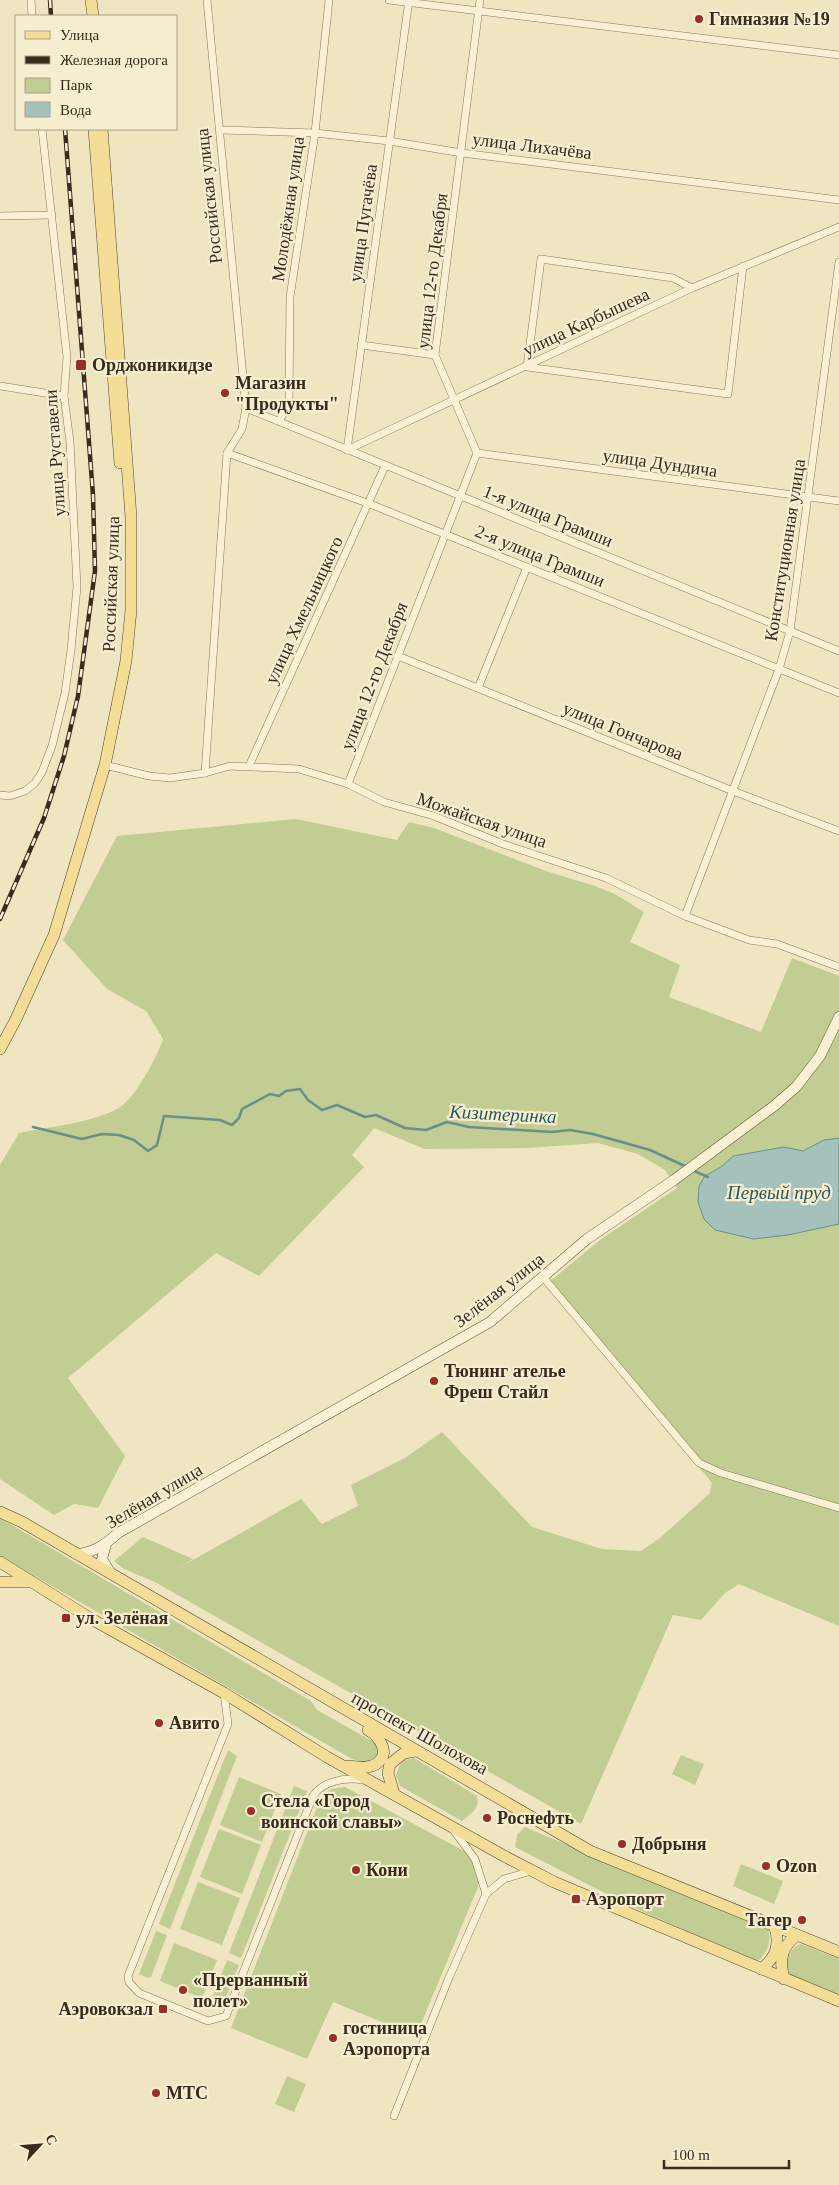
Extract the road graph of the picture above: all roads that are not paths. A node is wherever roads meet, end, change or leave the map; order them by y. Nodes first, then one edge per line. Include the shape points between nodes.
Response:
1 (31, 0) edge
2 (84, 0) edge
3 (92, 0) edge
4 (208, 0) edge
5 (329, 0) edge
6 (389, 0) edge
7 (480, 0) edge
8 (409, 1) edge
9 (478, 12) junction
10 (32, 15) edge
11 (85, 15) edge
12 (93, 15) edge
13 (839, 55) edge
14 (42, 130) edge
15 (94, 130) edge
16 (102, 130) edge
17 (220, 130) junction
18 (314, 133) junction
19 (389, 141) junction
20 (462, 153) junction
21 (839, 200) edge
22 (52, 215) junction
23 (0, 216) edge
24 (839, 226) edge
25 (839, 262) edge
26 (743, 266) junction
27 (692, 288) junction
28 (361, 345) junction
29 (434, 355) junction
30 (527, 367) junction
31 (0, 386) edge
32 (64, 396) junction
33 (453, 402) junction
34 (246, 408) junction
35 (279, 421) junction
36 (347, 450) junction
37 (477, 452) junction
38 (227, 453) junction
39 (385, 466) junction
40 (460, 497) junction
41 (809, 498) junction
42 (839, 501) edge
43 (370, 504) junction
44 (445, 534) junction
45 (527, 567) junction
46 (790, 631) junction
47 (839, 651) edge
48 (398, 656) junction
49 (780, 669) junction
50 (478, 688) junction
51 (839, 693) edge
52 (105, 766) junction
53 (249, 766) junction
54 (205, 773) junction
55 (348, 784) junction
56 (734, 791) junction
57 (0, 795) edge
58 (839, 831) edge
59 (685, 916) junction
60 (839, 967) edge
61 (839, 1017) edge
62 (0, 1033) edge
63 (0, 1049) edge
64 (543, 1277) junction
65 (0, 1504) edge
66 (839, 1508) edge
67 (0, 1512) edge
68 (22, 1522) junction
69 (106, 1544) junction
70 (76, 1554) junction
71 (0, 1562) edge
72 (111, 1574) junction
73 (0, 1582) edge
74 (32, 1582) junction
75 (224, 1693) junction
76 (346, 1711) junction
77 (415, 1750) junction
78 (345, 1766) junction
79 (374, 1782) junction
80 (394, 1794) junction
81 (451, 1826) junction
82 (533, 1871) junction
83 (486, 1894) junction
84 (775, 1927) junction
85 (797, 1935) junction
86 (839, 1952) edge
87 (760, 1969) junction
88 (784, 1979) junction
89 (839, 2001) edge
90 (394, 2116) dead end

1 - 10 street
2 - 11 main road
3 - 12 main road
4 - 17 street, Российская улица
5 - 18 street, Молодёжная улица
6 - 8 street
7 - 9 street, улица 12-го Декабря
8 - 9 street
8 - 19 street, улица Пугачёва
9 - 13 street
9 - 20 street, улица 12-го Декабря
14 - 22 street, улица Руставели
15 - 62 main road, Российская улица via 124,517 119,652 98,764 69,860 46,932
16 - 52 main road, Российская улица via 132,517 131,610 126,661
17 - 18 street, улица Лихачёва
17 - 34 street, Российская улица
18 - 19 street, улица Лихачёва
18 - 35 street, Молодёжная улица via 290,297 289,404
19 - 20 street, улица Лихачёва
19 - 28 street, улица Пугачёва
20 - 21 street, улица Лихачёва
20 - 29 street, улица 12-го Декабря
22 - 23 street
22 - 32 street, улица Руставели via 67,357
24 - 26 street, улица Карбышева
25 - 41 street, Конституционная улица
26 - 27 street, улица Карбышева
26 - 30 street via 728,394
27 - 30 street, улица Карбышева
27 - 30 street via 673,278 541,259
28 - 29 street
28 - 36 street, улица Пугачёва
29 - 33 street, улица 12-го Декабря
30 - 33 street, улица Карбышева
31 - 32 street
32 - 57 street, улица Руставели via 77,587 65,693 52,746 35,783 25,791 10,796
33 - 36 street, улица Карбышева
33 - 37 street, улица 12-го Декабря
34 - 35 street, 1-я улица Грамши
34 - 38 street, Российская улица via 242,429
35 - 36 street, 1-я улица Грамши
36 - 39 street, 1-я улица Грамши
37 - 40 street, улица 12-го Декабря
37 - 41 street, улица Дундича
38 - 43 street, 2-я улица Грамши
38 - 54 street, Российская улица
39 - 40 street, 1-я улица Грамши
39 - 43 street, улица Хмельницкого
40 - 44 street, улица 12-го Декабря
40 - 46 street, 1-я улица Грамши
41 - 42 street, улица Дундича
41 - 46 street, Конституционная улица
43 - 44 street, 2-я улица Грамши
43 - 53 street, улица Хмельницкого
44 - 45 street, 2-я улица Грамши
44 - 48 street, улица 12-го Декабря
45 - 49 street, 2-я улица Грамши
45 - 50 street
46 - 47 street, 1-я улица Грамши
46 - 49 street, Конституционная улица
48 - 50 street, улица Гончарова
48 - 55 street, улица 12-го Декабря
49 - 51 street, 2-я улица Грамши
49 - 56 street, Конституционная улица
50 - 56 street, улица Гончарова
52 - 54 street, Можайская улица via 163,777
52 - 63 main road, Российская улица via 54,935
53 - 54 street, Можайская улица via 230,766
53 - 55 street, Можайская улица via 299,769
55 - 59 street, Можайская улица via 384,802 434,816 504,844 606,878
56 - 58 street, улица Гончарова
56 - 59 street, Конституционная улица
59 - 60 street, Можайская улица via 749,940 777,944
61 - 64 street, Зелёная улица via 820,1056 789,1092 674,1180 587,1240
64 - 66 street via 699,1463 721,1474
64 - 69 street, Зелёная улица via 490,1322 457,1343 118,1533
65 - 68 main road
67 - 68 main road, проспект Шолохова
68 - 70 main road, проспект Шолохова
69 - 70 street, Зелёная улица via 87,1553
69 - 72 street, Зелёная улица via 102,1559
70 - 72 main road, проспект Шолохова
71 - 74 main road
72 - 76 main road, проспект Шолохова
73 - 74 main road
74 - 75 main road
75 - 78 main road
75 - 79 street via 228,1724 128,1976 139,1993 208,2021 226,2016 313,1796 324,1785 335,1782 356,1779
76 - 77 main road, проспект Шолохова
76 - 78 main road via 352,1720 376,1735 383,1746 382,1758 376,1764 364,1768
77 - 80 main road via 404,1753 390,1764 388,1773
77 - 84 main road, проспект Шолохова via 590,1851
78 - 79 main road
79 - 80 main road
80 - 81 main road
81 - 82 main road
81 - 83 street via 475,1859
82 - 83 street via 504,1879
82 - 87 main road
83 - 90 street
84 - 85 main road, проспект Шолохова
84 - 87 main road via 778,1944 774,1956
85 - 86 main road, проспект Шолохова
85 - 88 main road via 785,1947 781,1957
87 - 88 main road
88 - 89 main road

